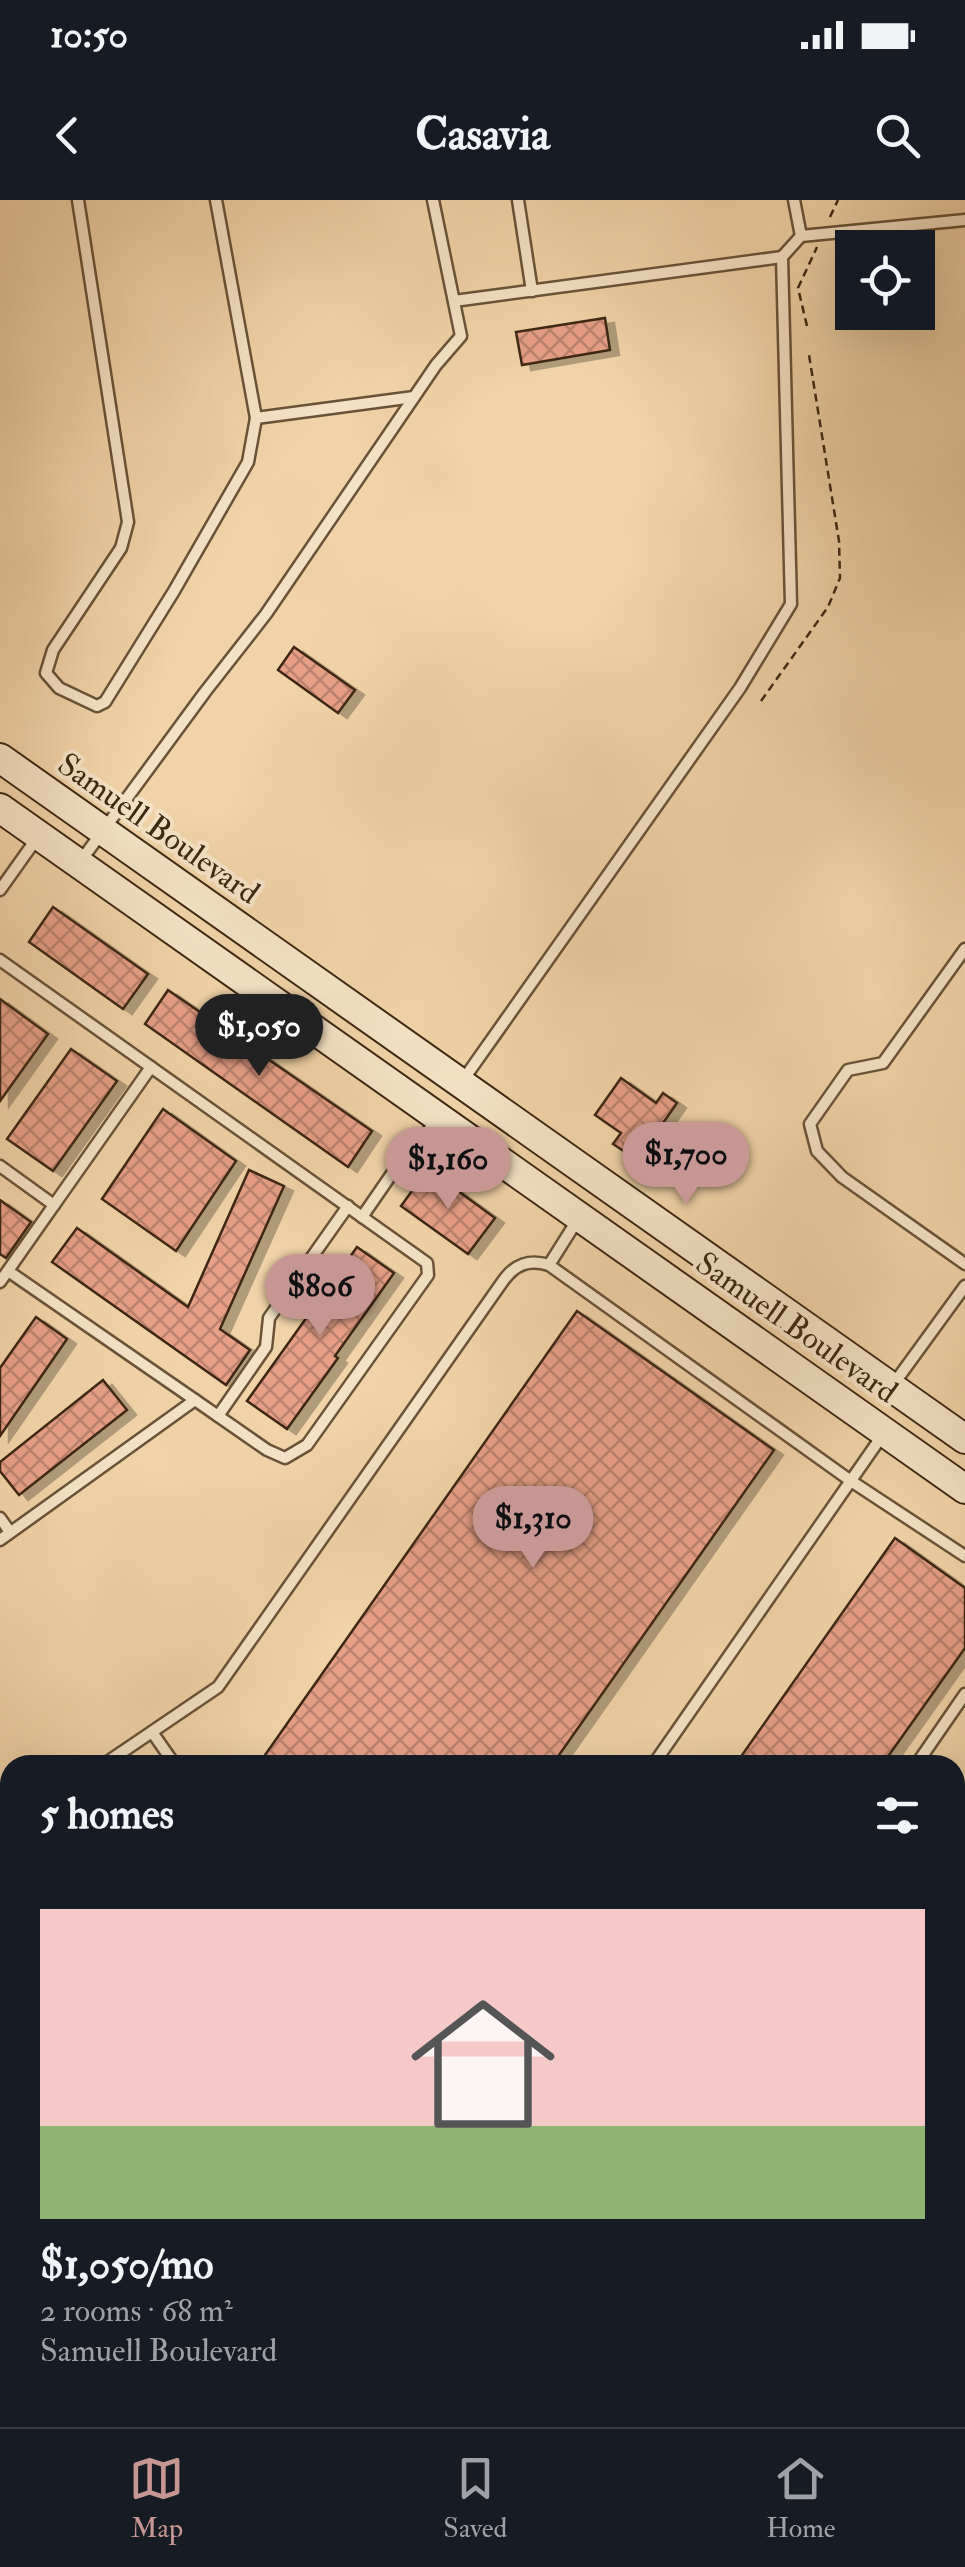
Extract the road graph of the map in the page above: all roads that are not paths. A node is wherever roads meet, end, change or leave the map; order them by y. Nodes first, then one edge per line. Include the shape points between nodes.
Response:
1 (78, 200) edge
2 (216, 200) edge
3 (433, 200) edge
4 (518, 200) edge
5 (794, 200) edge
6 (965, 220) edge
7 (802, 236) junction
8 (782, 257) junction
9 (532, 291) junction
10 (454, 302) junction
11 (414, 397) junction
12 (256, 418) junction
13 (0, 758) edge
14 (0, 808) edge
15 (102, 830) junction
16 (39, 835) junction
17 (79, 863) junction
18 (0, 890) edge
19 (965, 949) edge
20 (0, 960) edge
21 (151, 1067) junction
22 (461, 1084) junction
23 (438, 1118) junction
24 (0, 1166) edge
25 (602, 1184) junction
26 (54, 1205) junction
27 (348, 1206) junction
28 (362, 1216) junction
29 (580, 1217) junction
30 (965, 1264) edge
31 (549, 1265) junction
32 (8, 1271) junction
33 (0, 1282) edge
34 (965, 1286) edge
35 (892, 1386) junction
36 (195, 1400) junction
37 (218, 1416) junction
38 (885, 1432) junction
39 (965, 1438) edge
40 (851, 1481) junction
41 (965, 1489) edge
42 (0, 1518) edge
43 (10, 1532) junction
44 (0, 1540) edge
45 (965, 1556) edge
46 (965, 1694) edge
47 (152, 1732) junction
48 (118, 1755) edge
49 (167, 1755) edge
50 (660, 1755) edge
51 (923, 1755) edge

1 - 12 lane via 128,522 120,548 53,650 46,673 59,688 97,706 105,702 248,462
2 - 12 lane
3 - 10 lane
4 - 9 lane
5 - 7 lane
6 - 7 lane
7 - 8 lane
8 - 9 lane
8 - 22 lane via 791,604 740,688
9 - 10 lane
10 - 11 lane via 461,336
11 - 12 lane
11 - 15 lane via 266,614
13 - 15 main road, Samuell Boulevard
14 - 16 main road, Samuell Boulevard
15 - 17 lane
15 - 22 main road, Samuell Boulevard
16 - 17 main road, Samuell Boulevard
16 - 18 lane
17 - 23 main road, Samuell Boulevard
19 - 30 lane via 883,1063 848,1070 810,1124 817,1151 842,1177
20 - 21 lane
21 - 26 lane
21 - 27 lane
22 - 23 main road
22 - 25 main road, Samuell Boulevard
23 - 28 lane
23 - 29 main road, Samuell Boulevard
24 - 26 lane
25 - 29 main road
25 - 35 main road, Samuell Boulevard
26 - 32 lane
27 - 28 lane
27 - 37 lane via 269,1318 266,1348
28 - 37 lane via 427,1262 428,1275 307,1444 285,1458
29 - 31 lane
29 - 38 main road, Samuell Boulevard
31 - 40 lane
31 - 47 lane via 528,1262 509,1272 218,1687
32 - 33 lane
32 - 36 lane
34 - 35 lane
35 - 39 main road, Samuell Boulevard
36 - 37 lane
36 - 43 lane
38 - 40 lane
38 - 41 main road, Samuell Boulevard
40 - 45 lane
40 - 50 lane
42 - 43 lane
43 - 44 lane
46 - 51 lane
47 - 48 lane
47 - 49 lane

